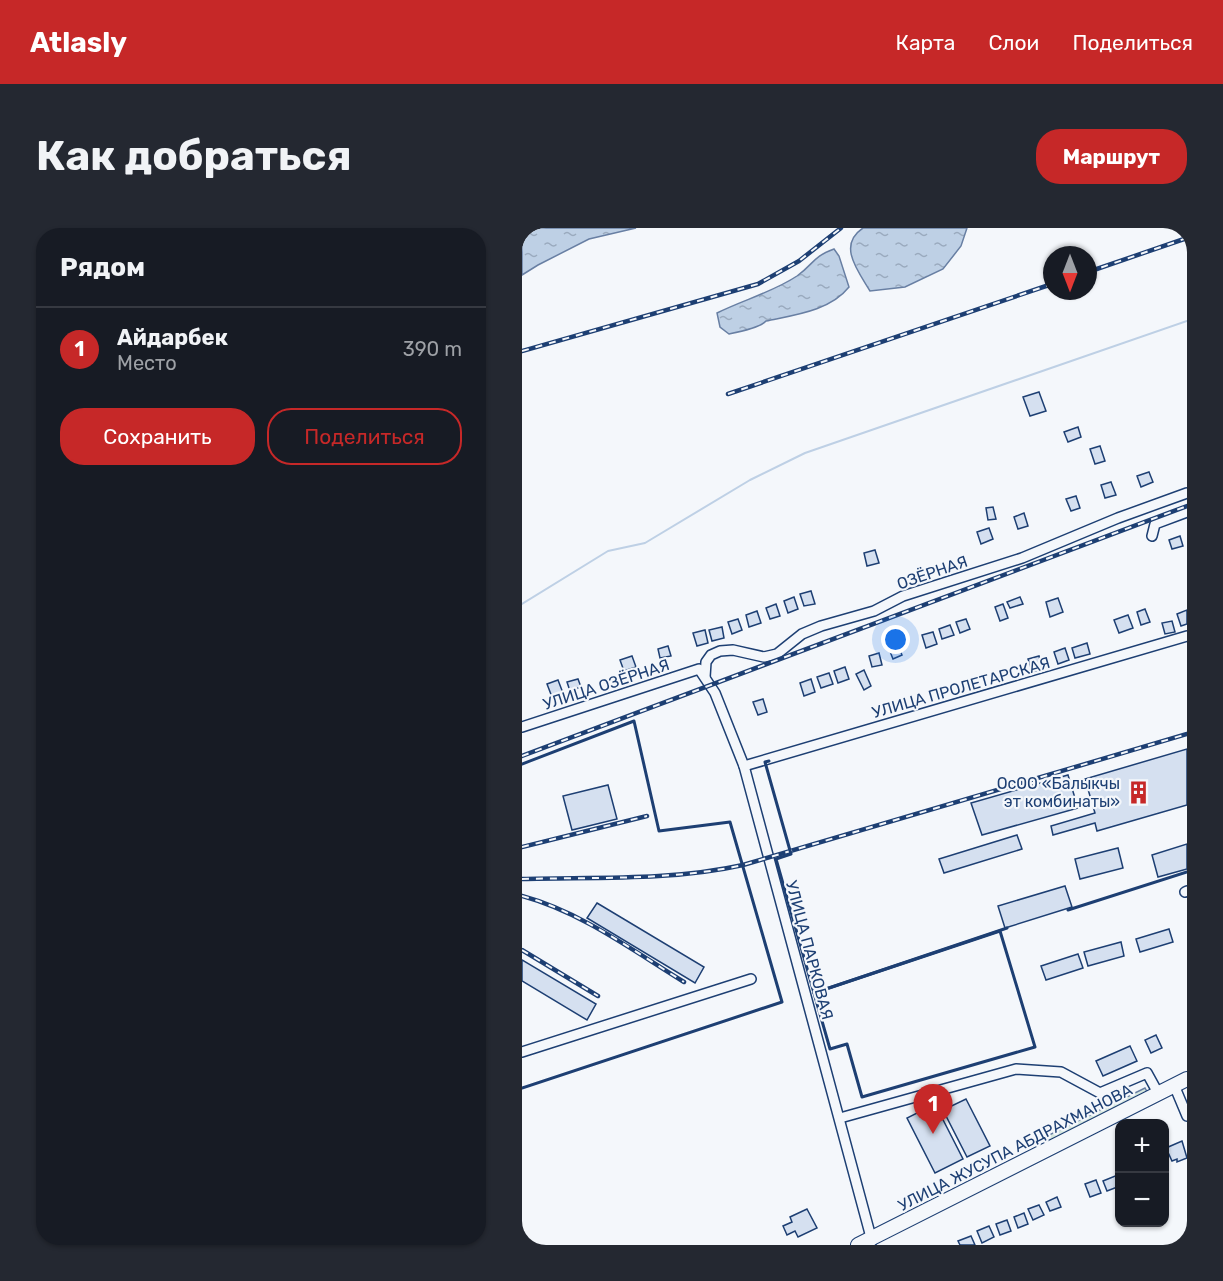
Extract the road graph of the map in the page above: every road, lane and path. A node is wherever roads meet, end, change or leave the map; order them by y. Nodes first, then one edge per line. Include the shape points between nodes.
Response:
1 (1187, 493) edge
2 (1187, 512) edge
3 (1152, 536) dead end
4 (1187, 636) edge
5 (702, 673) junction
6 (522, 727) edge
7 (744, 766) junction
8 (751, 979) dead end
9 (522, 1052) edge
10 (1187, 1078) edge
11 (1174, 1085) junction
12 (1158, 1093) junction
13 (1187, 1116) edge
14 (840, 1118) junction
15 (872, 1241) edge
16 (858, 1245) edge

1 - 5 street, ОЗЁРНАЯ via 1022,558 903,596 874,612 821,626 802,634 777,654 764,657 720,651 711,655
2 - 3 street via 1155,524
4 - 7 street, УЛИЦА ПРОЛЕТАРСКАЯ
5 - 6 street, УЛИЦА ОЗЁРНАЯ
5 - 7 street, УЛИЦА ПАРКОВАЯ via 716,693
7 - 14 street, УЛИЦА ПАРКОВАЯ
8 - 9 street
10 - 11 highway, УЛИЦА ЖУСУПА АБДРАХМАНОВА
11 - 12 highway, УЛИЦА ЖУСУПА АБДРАХМАНОВА
11 - 13 street
12 - 14 street via 1147,1073 1100,1093 1061,1072 1016,1069
12 - 15 highway, УЛИЦА ЖУСУПА АБДРАХМАНОВА
14 - 15 street, УЛИЦА ПАРКОВАЯ
15 - 16 highway, УЛИЦА ЖУСУПА АБДРАХМАНОВА

